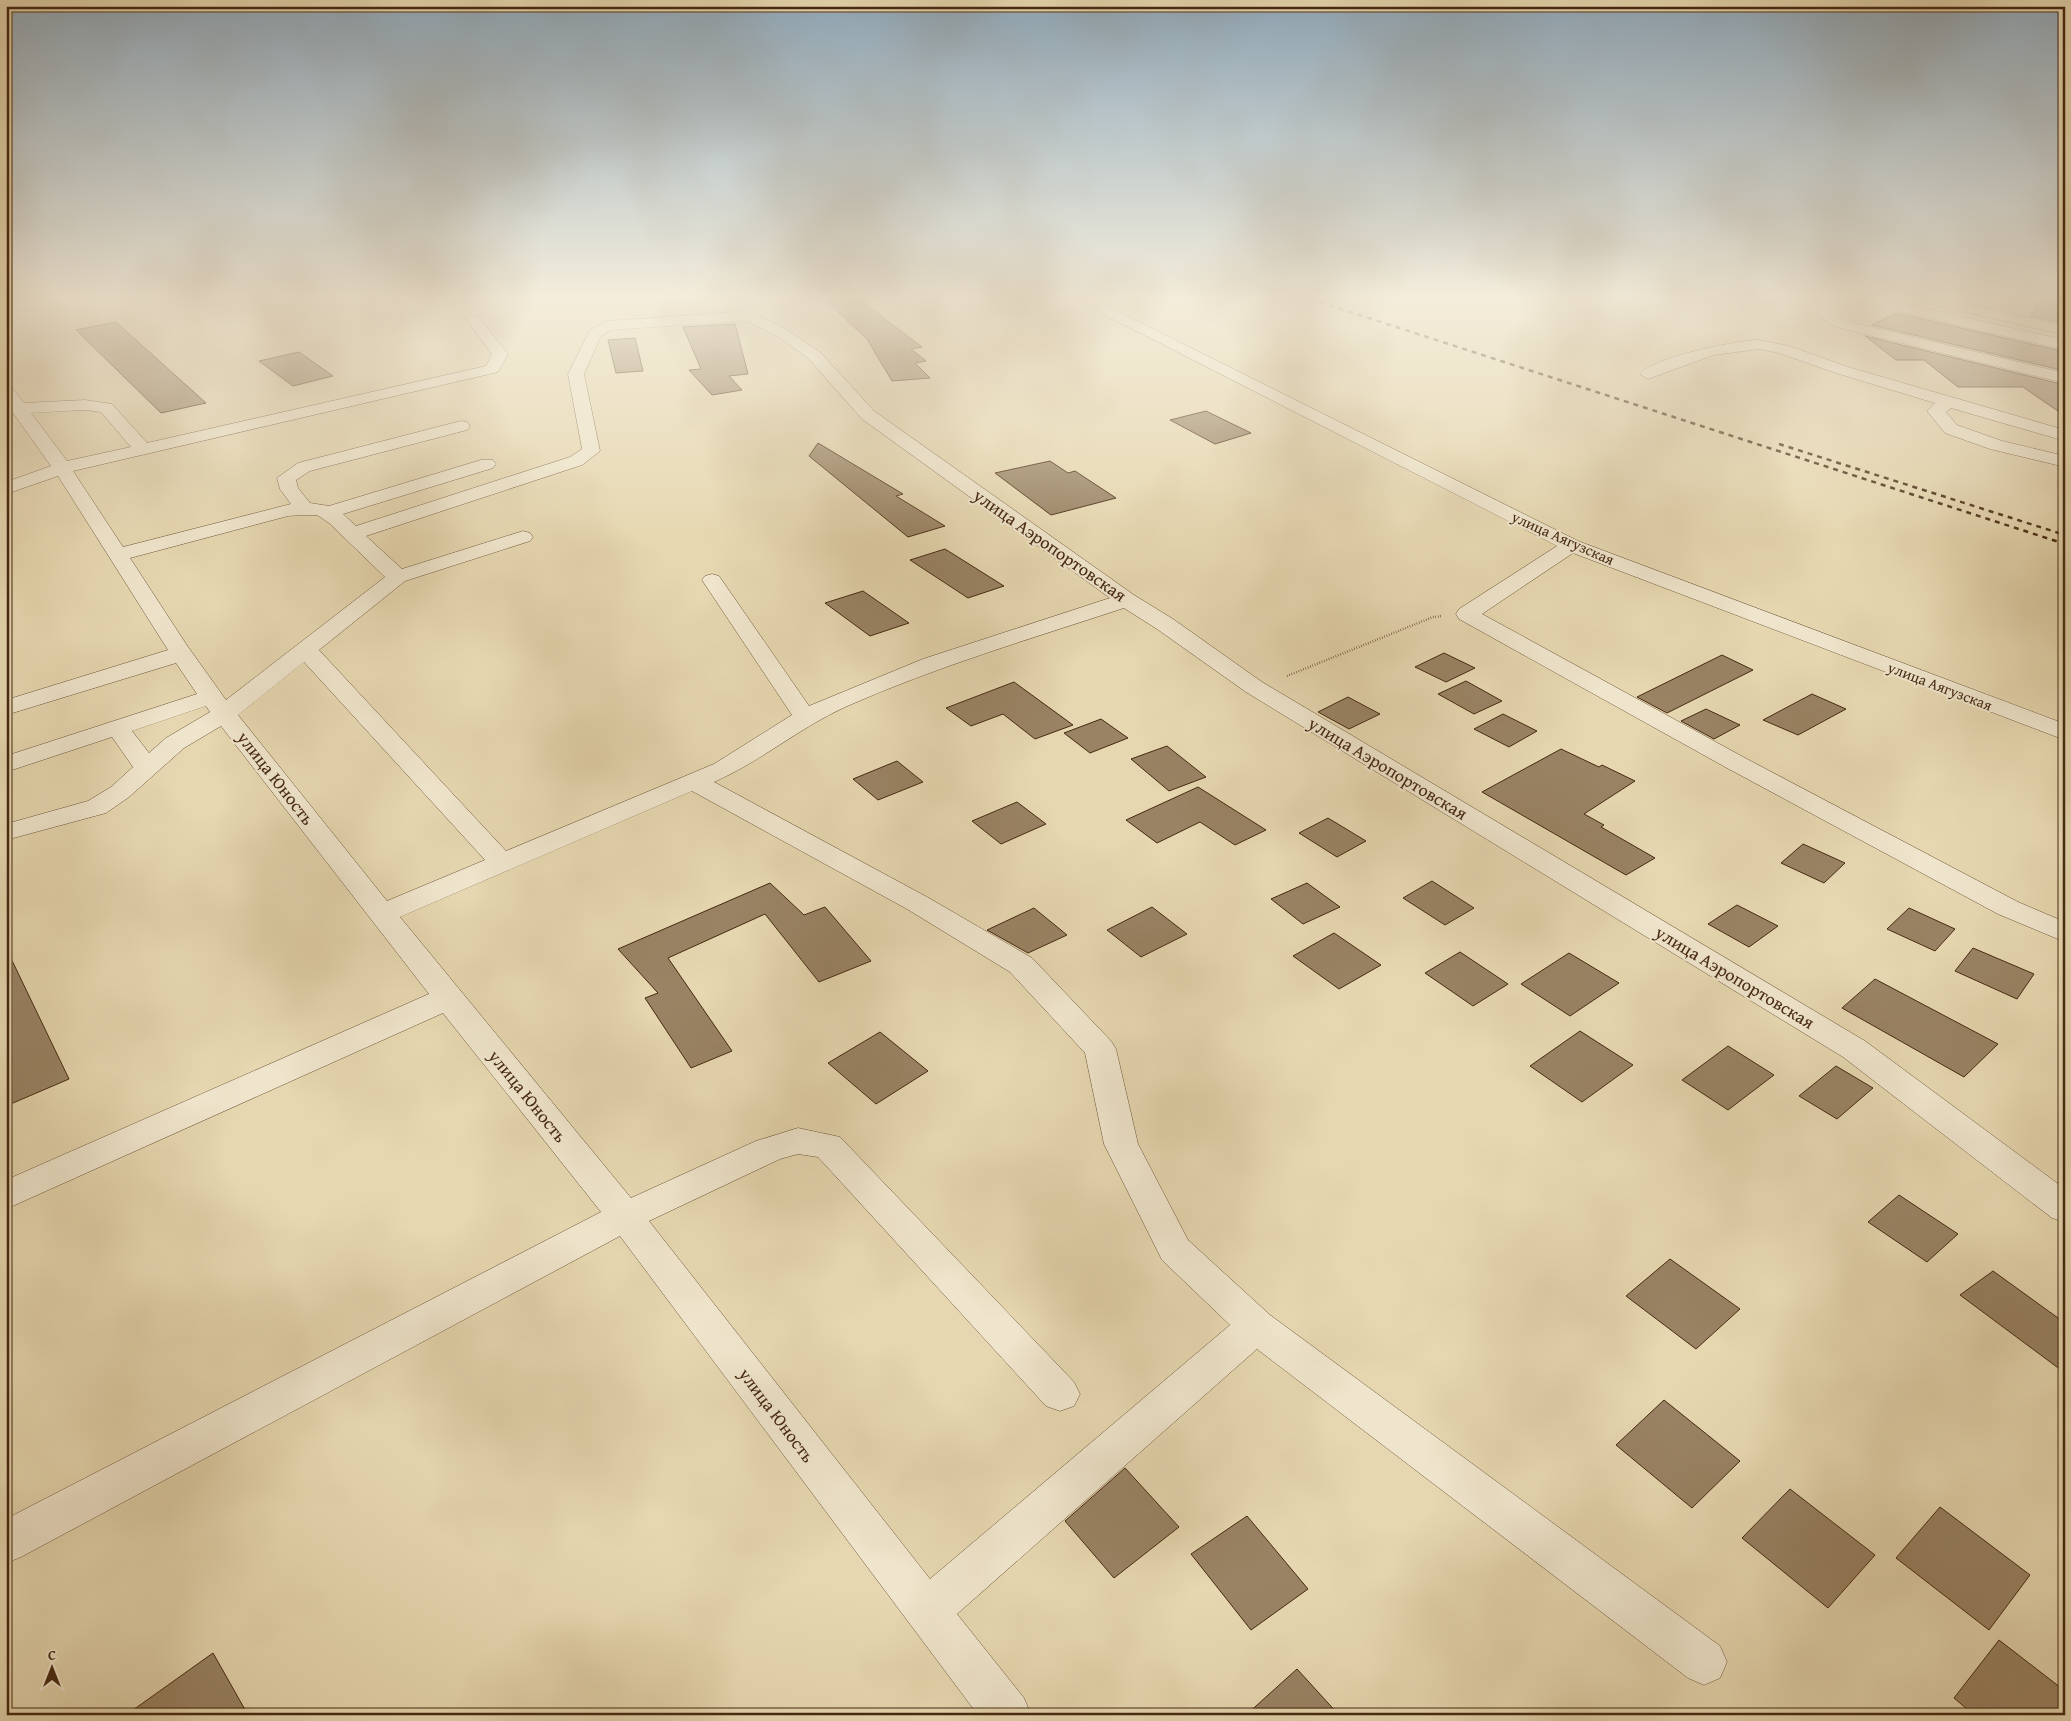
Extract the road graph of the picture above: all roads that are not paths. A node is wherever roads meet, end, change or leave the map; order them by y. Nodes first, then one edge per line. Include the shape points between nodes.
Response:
1 (448, 379) edge
2 (577, 379) edge
3 (836, 379) edge
4 (1240, 379) edge
5 (1873, 379) edge
6 (13, 400) edge
7 (1948, 402) junction
8 (461, 426) dead end
9 (2065, 436) edge
10 (143, 450) junction
11 (2065, 462) edge
12 (487, 464) dead end
13 (62, 468) junction
14 (6, 488) edge
15 (306, 509) junction
16 (330, 512) junction
17 (352, 534) junction
18 (524, 537) dead end
19 (1571, 545) junction
20 (120, 554) junction
21 (398, 577) junction
22 (712, 580) dead end
23 (1126, 600) junction
24 (307, 651) junction
25 (180, 654) junction
26 (218, 705) junction
27 (6, 708) edge
28 (804, 717) junction
29 (118, 727) junction
30 (2065, 733) edge
31 (6, 764) edge
32 (147, 768) junction
33 (694, 782) junction
34 (6, 832) edge
35 (502, 863) junction
36 (383, 914) junction
37 (2065, 933) edge
38 (448, 998) junction
39 (6, 1196) edge
40 (2065, 1208) edge
41 (625, 1216) junction
42 (1256, 1326) junction
43 (1060, 1394) dead end
44 (6, 1542) edge
45 (927, 1611) junction
46 (1704, 1662) dead end
47 (1007, 1715) edge

1 - 10 street
2 - 17 street via 591,451 576,461
3 - 23 street, улица Аэропортовская via 868,415
4 - 19 street, улица Аягузская
5 - 7 street
6 - 10 street via 106,408
6 - 13 street, улица Юность
7 - 9 street
7 - 11 street via 1936,411 1951,429 1996,445
8 - 15 street via 304,467 286,478 289,489
10 - 13 street
12 - 16 street
13 - 14 street
13 - 20 street, улица Юность
15 - 16 street
15 - 20 street via 287,510
16 - 17 street
17 - 21 street
18 - 21 street
19 - 30 street, улица Аягузская
19 - 37 street via 1468,614 1736,763 2008,908
20 - 25 street, улица Юность
21 - 24 street
22 - 28 street
23 - 28 street via 931,664
23 - 40 street, улица Аэропортовская via 1254,688 1854,1049
24 - 26 street
24 - 35 street
25 - 26 street, улица Юность
25 - 27 street
26 - 29 street
26 - 32 street
26 - 36 street, улица Юность
28 - 33 street via 723,769
29 - 31 street
29 - 32 street
32 - 34 street via 97,807
33 - 35 street
33 - 42 street via 917,903 1021,965 1100,1049 1121,1144 1175,1250
35 - 36 street
36 - 38 street, улица Юность
38 - 39 street
38 - 41 street, улица Юность
41 - 43 street via 768,1150 798,1142 828,1146
41 - 44 street
41 - 45 street, улица Юность
42 - 45 street
42 - 46 street
45 - 47 street, улица Юность

